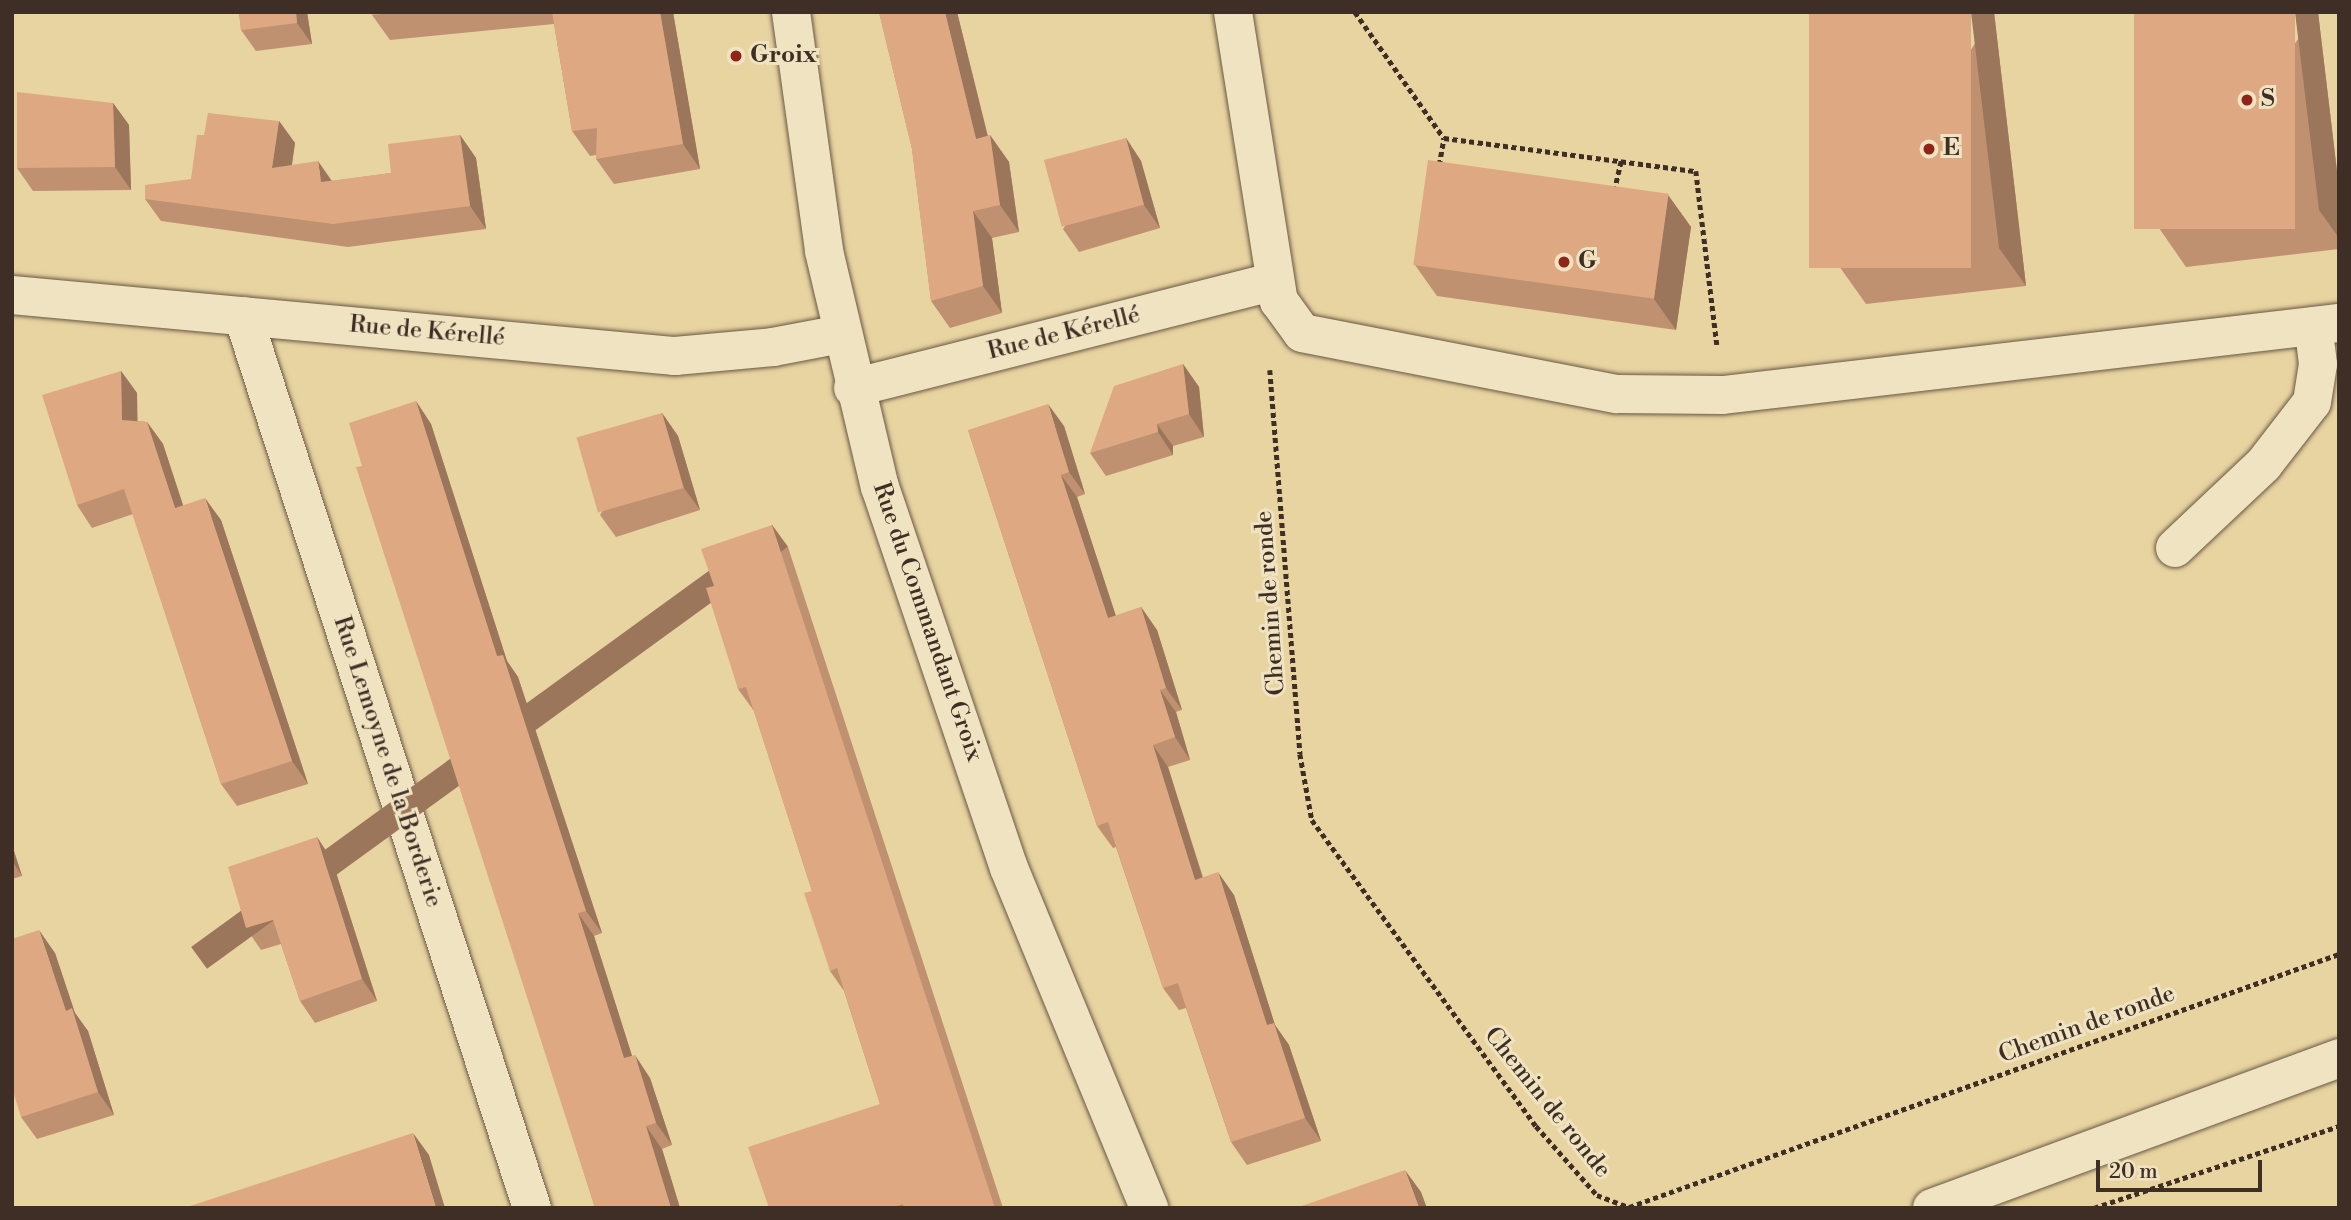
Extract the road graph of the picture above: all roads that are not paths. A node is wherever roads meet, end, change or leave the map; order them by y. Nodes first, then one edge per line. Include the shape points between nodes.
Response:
1 (791, 12) edge
2 (1233, 12) edge
3 (1277, 291) junction
4 (12, 295) edge
5 (243, 316) junction
6 (2326, 324) edge
7 (841, 334) junction
8 (853, 388) junction
9 (2175, 548) dead end
10 (2339, 1058) edge
11 (531, 1208) edge
12 (1149, 1208) edge
13 (1932, 1208) edge

1 - 7 street, Rue du Commandant Groix via 803,120
2 - 3 street
3 - 6 street via 1302,334 1617,394 1723,395
3 - 8 street, Rue de Kérellé
4 - 5 street, Rue de Kérellé
5 - 7 street, Rue de Kérellé via 676,356 773,347
5 - 11 street, Rue Lemoyne de la Borderie
6 - 9 street via 2312,402 2264,464
7 - 8 street, Rue du Commandant Groix
8 - 12 street, Rue du Commandant Groix via 880,487 1009,868
10 - 13 street

